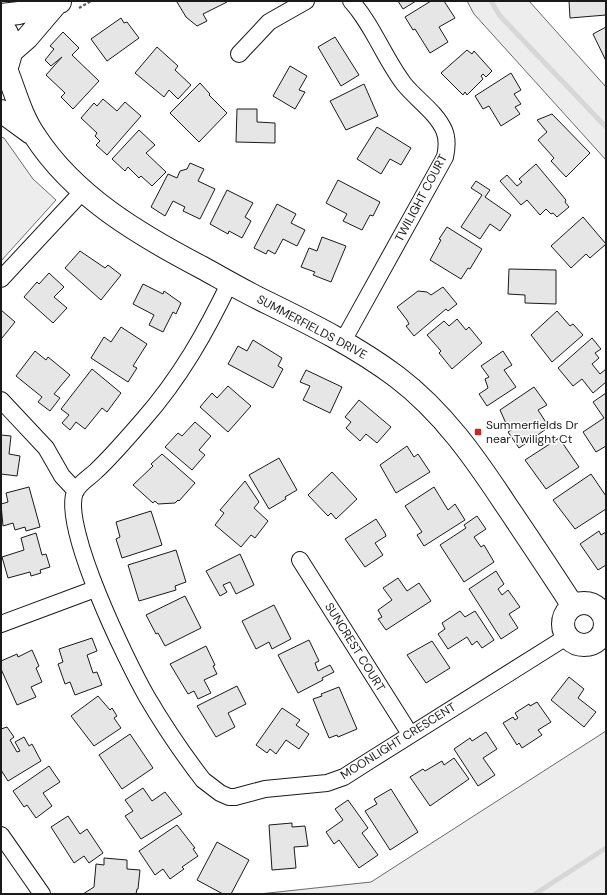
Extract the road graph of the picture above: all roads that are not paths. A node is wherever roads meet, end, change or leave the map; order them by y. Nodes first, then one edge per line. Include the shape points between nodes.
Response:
1 (306, 1) edge
2 (351, 1) edge
3 (58, 2) edge
4 (1, 15) edge
5 (1, 25) edge
6 (239, 54) dead end
7 (6, 66) edge
8 (1, 111) edge
9 (34, 135) junction
10 (83, 191) junction
11 (1, 279) edge
12 (230, 282) junction
13 (343, 341) junction
14 (1, 400) edge
15 (76, 491) junction
16 (300, 560) dead end
17 (95, 589) junction
18 (573, 606) junction
19 (604, 612) edge
20 (1, 624) edge
21 (568, 636) junction
22 (601, 649) edge
23 (410, 734) junction
24 (1, 835) edge
25 (42, 894) edge

1 - 6 street via 269,22
2 - 13 street, TWILIGHT COURT via 362,13 403,82 444,130 448,146
3 - 4 street via 19,13
3 - 7 street via 26,38
5 - 7 street, SUMMERFIELDS DRIVE via 8,34
7 - 9 street, SUMMERFIELDS DRIVE via 18,101
8 - 9 street, SUMMERFIELDS DRIVE
9 - 10 street, SUMMERFIELDS DRIVE via 61,169
10 - 11 street
10 - 12 street, SUMMERFIELDS DRIVE via 152,241
12 - 13 street, SUMMERFIELDS DRIVE
12 - 15 street via 206,332 178,376 144,419
13 - 18 street, SUMMERFIELDS DRIVE via 399,378 449,426 472,455
14 - 15 street via 46,448 62,476
15 - 17 street, MOONLIGHT CRESCENT via 72,503 73,514
16 - 23 street, SUNCREST COURT
17 - 20 street
17 - 23 street, MOONLIGHT CRESCENT via 147,696 165,726 203,780 229,797 265,789 328,783 344,776
18 - 19 street via 586,603
18 - 21 street via 563,624
19 - 22 street via 605,626
21 - 22 street via 578,644 590,644
21 - 23 street, MOONLIGHT CRESCENT
24 - 25 street

